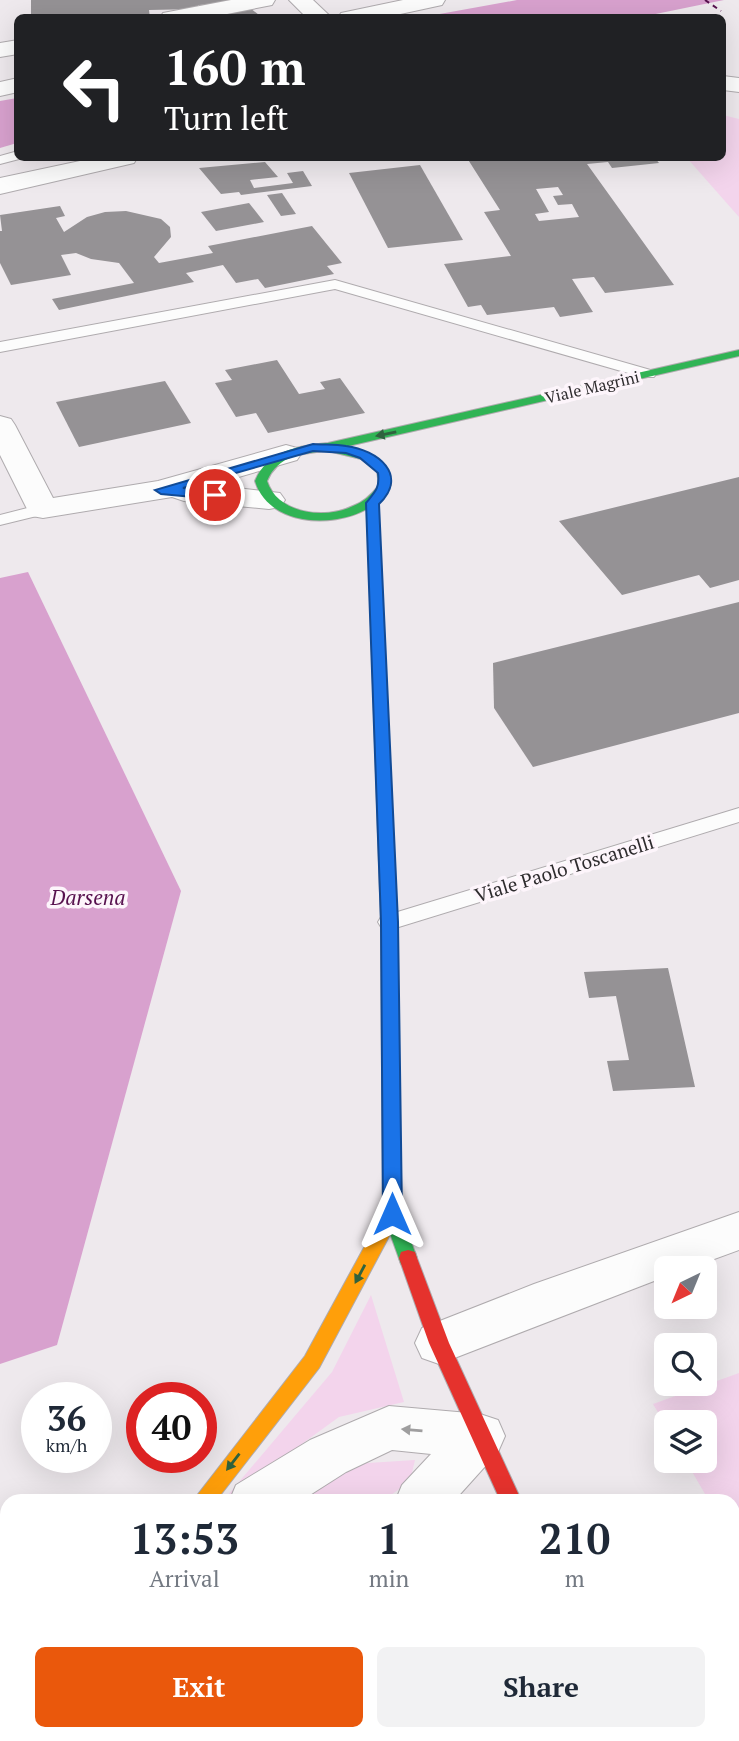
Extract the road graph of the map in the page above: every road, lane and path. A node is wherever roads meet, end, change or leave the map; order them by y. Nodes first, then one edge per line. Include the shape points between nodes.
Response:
1 (264, 0) edge
2 (300, 0) edge
3 (434, 0) edge
4 (192, 14) edge
5 (316, 14) edge
6 (368, 14) edge
7 (112, 161) edge
8 (0, 186) edge
9 (0, 347) edge
10 (739, 353) edge
11 (648, 374) junction
12 (445, 422) junction
13 (0, 425) edge
14 (425, 441) dead end
15 (328, 447) junction
16 (285, 454) junction
17 (161, 490) junction
18 (270, 500) junction
19 (373, 503) junction
20 (43, 509) junction
21 (327, 517) junction
22 (0, 520) edge
23 (374, 556) junction
24 (739, 816) edge
25 (389, 922) junction
26 (392, 1214) junction
27 (739, 1231) edge
28 (439, 1343) junction
29 (480, 1436) junction
30 (208, 1494) edge
31 (267, 1494) edge
32 (427, 1494) edge
33 (508, 1494) edge

1 - 4 street
2 - 5 street
3 - 6 street
7 - 8 street
9 - 11 lane via 335,284
10 - 11 street, Viale Magrini
11 - 12 street, Viale Magrini
12 - 14 street
12 -> 15 street, Viale Magrini
13 - 20 street
15 - 16 street, Viale Magrini
15 - 19 street via 364,455 390,474
16 - 17 street
16 - 18 street via 273,461 261,480
17 - 18 street
17 - 20 street
18 - 21 street via 294,513
19 - 21 street
19 - 23 street
20 - 22 lane
21 - 23 street
23 - 25 street
24 - 25 lane, Viale Paolo Toscanelli
25 - 26 street
26 - 28 street
26 -> 30 street via 312,1362
27 - 28 street
28 - 29 street
29 -> 31 street via 389,1428 328,1456
29 - 32 street
29 - 33 street

